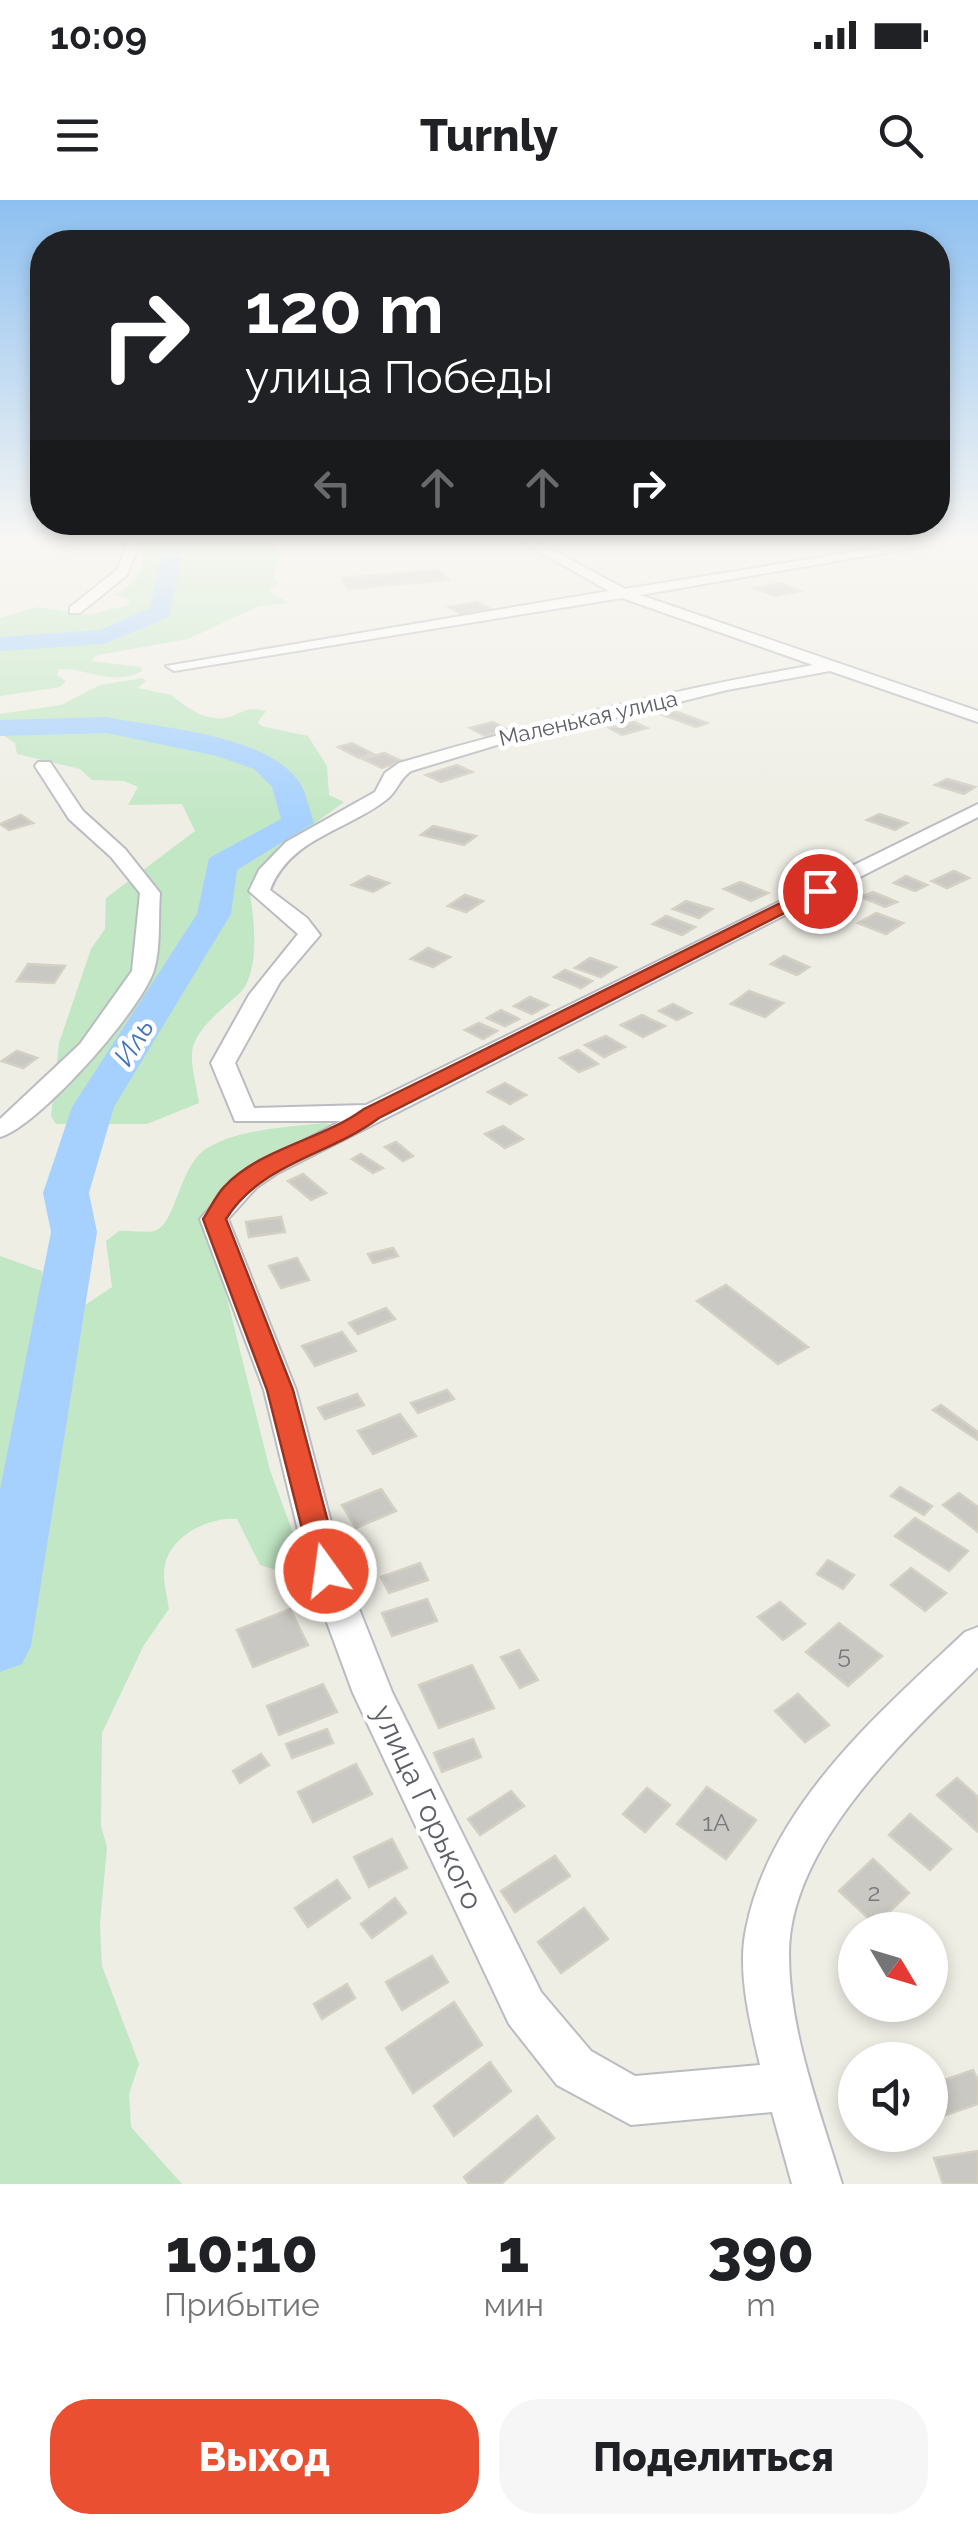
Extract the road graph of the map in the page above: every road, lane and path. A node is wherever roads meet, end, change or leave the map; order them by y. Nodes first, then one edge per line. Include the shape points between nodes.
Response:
1 (377, 634) edge
2 (738, 634) edge
3 (174, 666) dead end
4 (832, 666) junction
5 (978, 717) edge
6 (44, 766) dead end
7 (978, 810) edge
8 (372, 1113) junction
9 (0, 1129) edge
10 (978, 1643) edge
11 (790, 2086) junction
12 (817, 2184) edge

1 - 3 street
2 - 4 street
4 - 5 street
4 - 8 street, Маленькая улица via 558,721 405,767 391,776 382,795 335,816 281,857 259,891 309,935 254,1002 223,1063 244,1116
6 - 9 street via 76,815 150,894 143,971 89,1049
7 - 8 street
8 - 11 street, улица Горького via 343,1134 259,1170 232,1191 214,1219 280,1390 326,1571 374,1693 525,2008 574,2068 631,2101
10 - 11 street via 832,1801 784,1872 767,1932 772,2004
11 - 12 street

